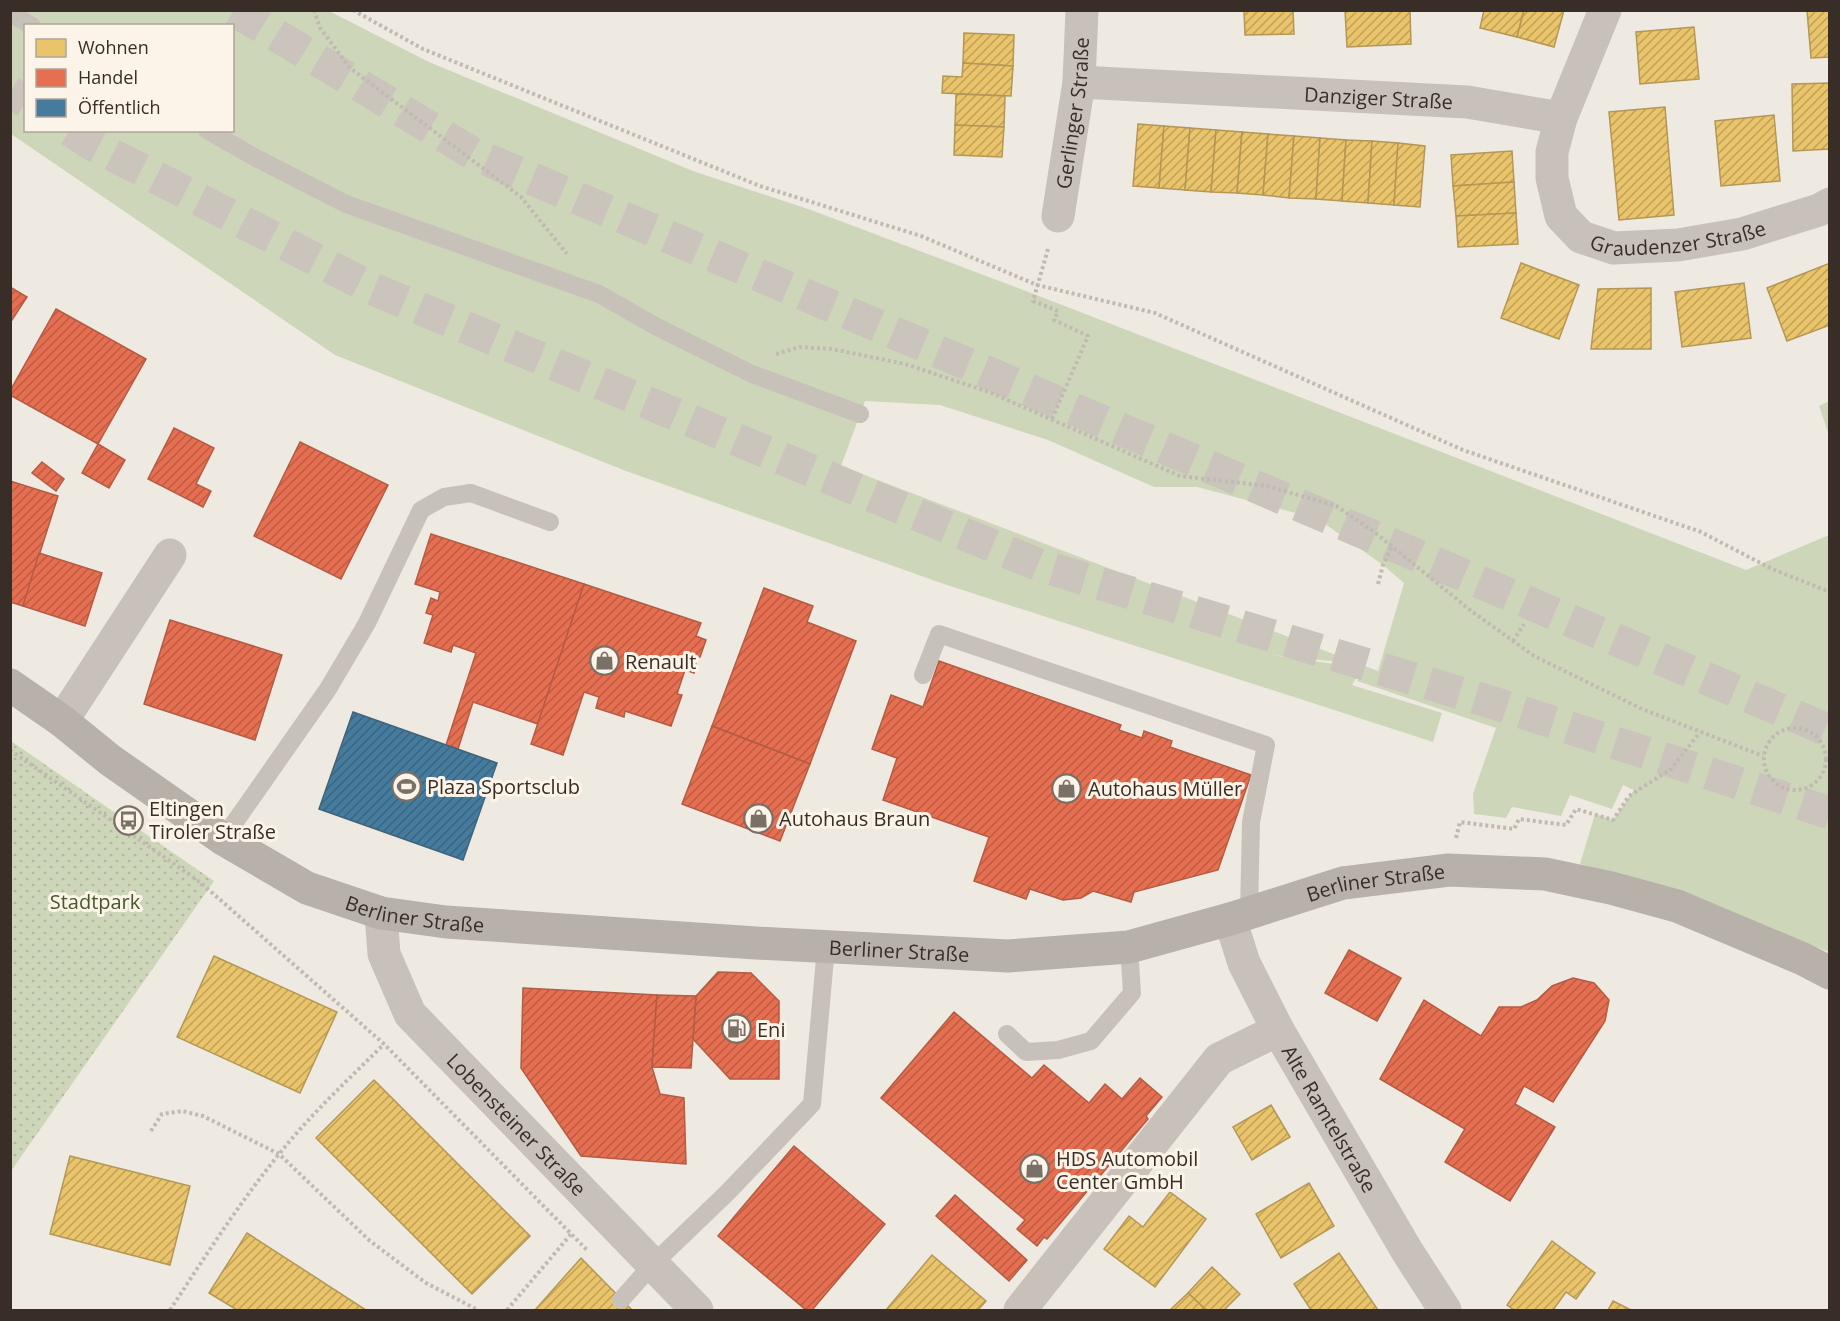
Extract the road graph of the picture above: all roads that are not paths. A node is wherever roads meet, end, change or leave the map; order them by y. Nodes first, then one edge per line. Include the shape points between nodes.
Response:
1 (1082, 10) edge
2 (1605, 10) edge
3 (10, 13) edge
4 (29, 24) edge
5 (1079, 82) junction
6 (1561, 118) junction
7 (210, 132) edge
8 (1830, 204) edge
9 (1058, 216) dead end
10 (860, 414) dead end
11 (550, 522) dead end
12 (170, 555) dead end
13 (923, 675) dead end
14 (10, 685) edge
15 (62, 722) junction
16 (223, 839) junction
17 (381, 913) junction
18 (1240, 916) junction
19 (1129, 946) junction
20 (826, 947) junction
21 (1830, 973) edge
22 (1278, 1030) junction
23 (1007, 1034) dead end
24 (652, 1264) junction
25 (621, 1300) dead end
26 (697, 1311) edge
27 (1020, 1311) edge
28 (1445, 1311) edge

1 - 5 street, Gerlinger Straße
2 - 6 street
3 - 4 lane
5 - 6 street, Danziger Straße via 1467,102
5 - 9 street, Gerlinger Straße
6 - 8 street, Graudenzer Straße via 1552,152 1551,178 1561,216 1581,237 1614,248 1678,246 1742,234
7 - 10 lane via 346,204 599,294 753,374
11 - 16 lane via 471,493 444,497 421,510 368,623 328,689
12 - 15 street
13 - 18 lane via 939,634 1266,745 1251,822
14 - 15 main road, Berliner Straße
15 - 16 main road, Berliner Straße
16 - 17 main road, Berliner Straße via 307,888
17 - 20 main road, Berliner Straße via 446,922
17 - 24 street, Lobensteiner Straße via 384,954 410,1014
18 - 19 main road, Berliner Straße
18 - 21 main road, Berliner Straße via 1343,884 1449,870 1545,874 1677,906
18 - 22 street, Alte Ramtelstraße via 1244,963
19 - 20 main road, Berliner Straße via 1008,956
19 - 23 lane via 1132,993 1091,1041 1058,1050 1026,1052
20 - 24 lane via 812,1104
22 - 27 street via 1219,1059
22 - 28 street, Alte Ramtelstraße
24 - 25 lane
24 - 26 street, Lobensteiner Straße

